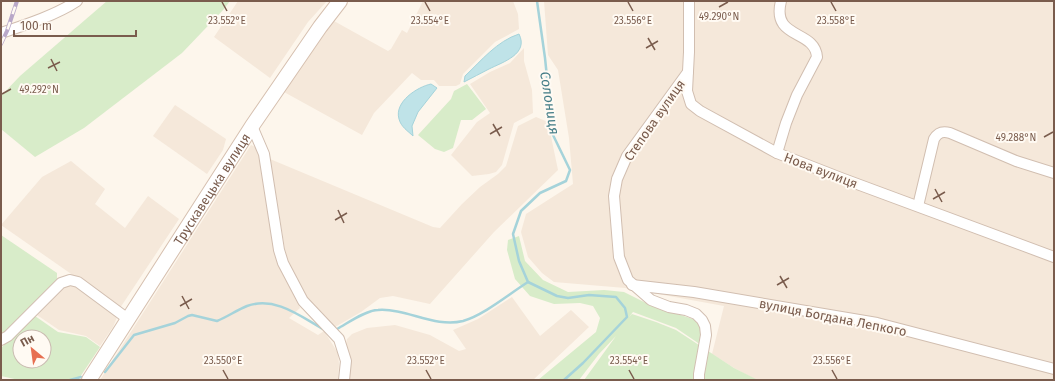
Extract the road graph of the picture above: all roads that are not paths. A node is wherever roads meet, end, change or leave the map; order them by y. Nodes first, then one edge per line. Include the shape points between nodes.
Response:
1 (77, 1) edge
2 (340, 1) edge
3 (689, 1) edge
4 (781, 1) edge
5 (1, 33) edge
6 (688, 72) junction
7 (252, 126) junction
8 (777, 152) junction
9 (1054, 173) edge
10 (918, 206) junction
11 (1054, 257) edge
12 (632, 285) junction
13 (128, 318) junction
14 (1, 340) edge
15 (1054, 369) edge
16 (89, 380) edge
17 (344, 380) edge
18 (699, 380) edge

1 - 5 street
2 - 7 street, Трускавецька вулиця
3 - 6 street, Нова вулиця
4 - 8 street via 779,11 782,24 809,42 814,47 817,57 797,95
6 - 8 street, Нова вулиця via 687,91 691,104
6 - 12 street, Степова вулиця via 627,156 617,179 614,196 619,256
7 - 13 street, Трускавецька вулиця
7 - 17 street via 264,154 283,263 303,300 339,339 346,361
8 - 10 street, Нова вулиця
9 - 10 street via 1016,161 950,133 940,132 934,139
10 - 11 street, Нова вулиця
12 - 15 street, вулиця Богдана Лепкого via 694,292 877,322
12 - 18 street via 650,300 686,310 702,320 706,335
13 - 14 street via 78,282 70,280 61,282
13 - 16 street, Трускавецька вулиця

